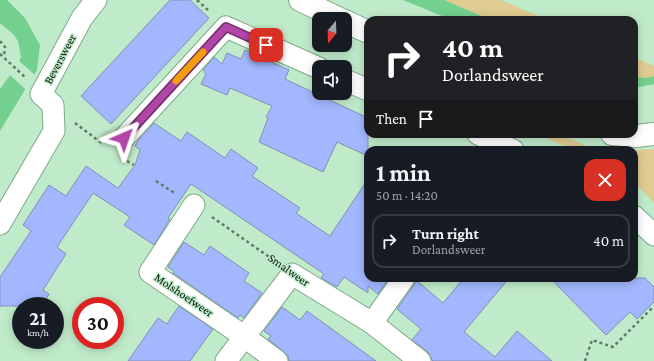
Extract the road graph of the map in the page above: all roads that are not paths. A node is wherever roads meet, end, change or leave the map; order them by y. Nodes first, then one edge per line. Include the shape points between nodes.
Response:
1 (96, 0) edge
2 (300, 0) edge
3 (325, 12) edge
4 (352, 24) edge
5 (364, 30) edge
6 (312, 65) edge
7 (352, 83) edge
8 (364, 88) edge
9 (654, 134) edge
10 (638, 136) edge
11 (479, 138) edge
12 (502, 146) edge
13 (118, 148) road end
14 (194, 205) road end
15 (638, 220) edge
16 (0, 224) edge
17 (654, 235) edge
18 (401, 282) edge
19 (372, 323) junction
20 (245, 337) junction
21 (226, 361) edge
22 (276, 361) edge
23 (420, 361) edge

1 - 16 street, Beversweer via 82,18 41,94 53,106 54,131
2 - 3 street
4 - 5 street
6 - 13 street via 226,27
7 - 8 street
9 - 10 street
11 - 12 street
14 - 20 street, Molshoefweer via 150,272
15 - 17 street
18 - 19 street
19 - 20 street, Smalweer via 292,274
19 - 23 street, Smalweer
20 - 21 street
20 - 22 street, Molshoefweer

